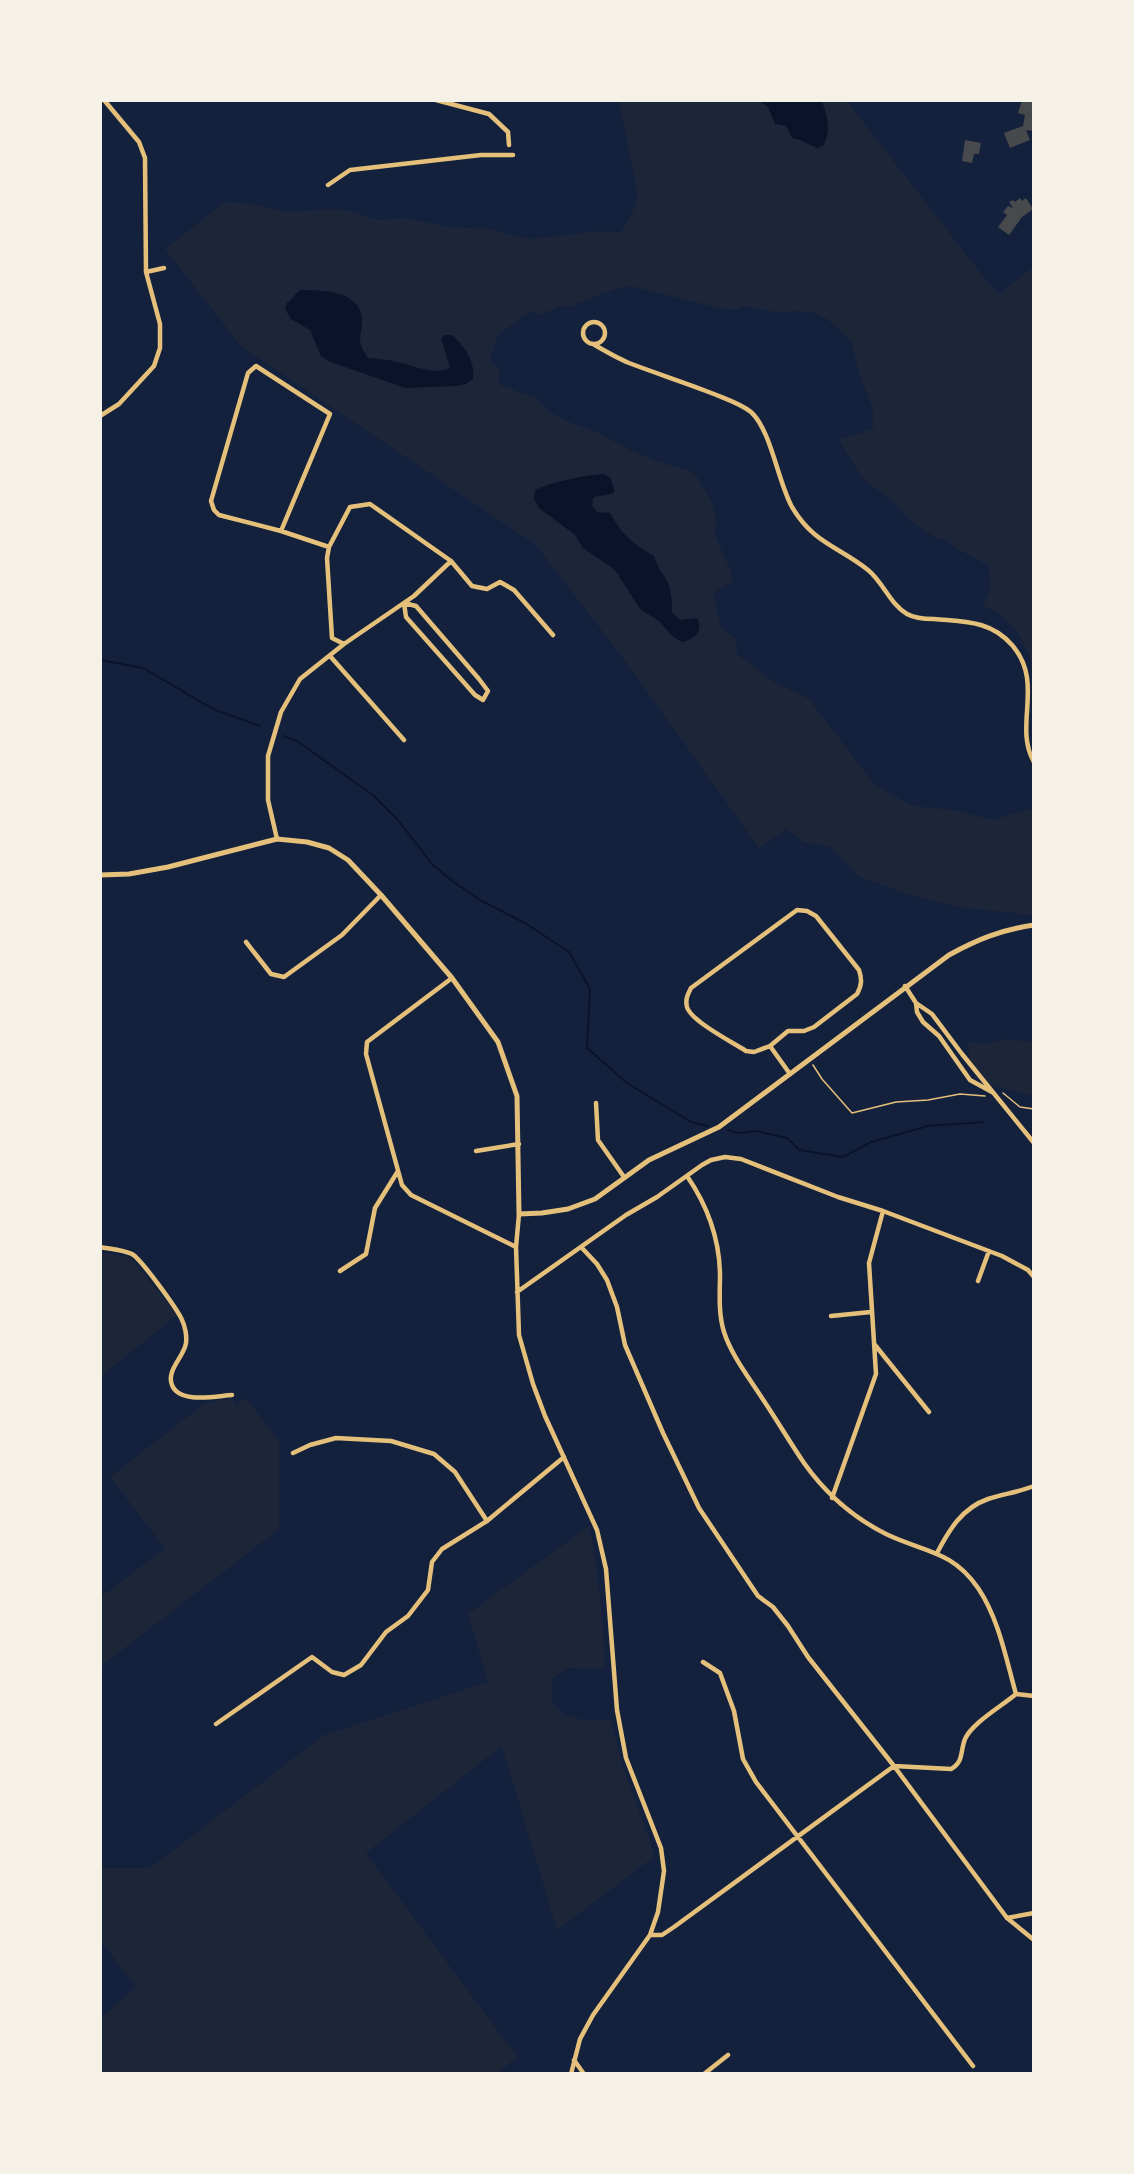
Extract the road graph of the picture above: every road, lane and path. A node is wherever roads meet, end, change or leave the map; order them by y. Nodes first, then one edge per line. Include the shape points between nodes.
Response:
1 (104, 100) edge
2 (436, 100) edge
3 (509, 145) dead end
4 (513, 155) dead end
5 (328, 185) dead end
6 (164, 268) dead end
7 (146, 272) junction
8 (593, 344) junction
9 (100, 416) edge
10 (281, 531) junction
11 (329, 547) junction
12 (451, 561) junction
13 (404, 603) junction
14 (553, 634) dead end
15 (344, 644) junction
16 (330, 656) junction
17 (404, 740) dead end
18 (1034, 762) edge
19 (277, 839) junction
20 (100, 875) edge
21 (381, 895) junction
22 (1034, 925) edge
23 (246, 942) dead end
24 (452, 978) junction
25 (905, 986) junction
26 (916, 1003) junction
27 (954, 1044) junction
28 (770, 1046) junction
29 (947, 1048) junction
30 (809, 1060) junction
31 (790, 1074) junction
32 (995, 1094) junction
33 (596, 1103) dead end
34 (1034, 1109) edge
35 (1034, 1143) edge
36 (519, 1144) junction
37 (476, 1151) dead end
38 (398, 1171) junction
39 (687, 1176) junction
40 (624, 1177) junction
41 (883, 1211) junction
42 (519, 1214) junction
43 (100, 1247) edge
44 (516, 1247) junction
45 (581, 1247) junction
46 (989, 1251) junction
47 (340, 1270) dead end
48 (1034, 1277) edge
49 (978, 1281) dead end
50 (517, 1292) junction
51 (871, 1312) junction
52 (831, 1316) dead end
53 (875, 1345) junction
54 (232, 1395) dead end
55 (929, 1412) dead end
56 (293, 1453) dead end
57 (564, 1457) junction
58 (1034, 1486) edge
59 (832, 1498) junction
60 (487, 1521) junction
61 (937, 1553) junction
62 (703, 1662) dead end
63 (1016, 1695) junction
64 (1034, 1696) edge
65 (216, 1724) dead end
66 (894, 1766) junction
67 (798, 1838) junction
68 (1034, 1912) edge
69 (1007, 1918) junction
70 (650, 1935) junction
71 (1034, 1940) edge
72 (728, 2055) dead end
73 (574, 2060) junction
74 (972, 2066) dead end
75 (571, 2073) edge
76 (585, 2073) edge
77 (704, 2073) edge

1 - 7 street via 139,142 145,158
2 - 3 street via 489,114 508,132
4 - 5 street via 350,170
6 - 7 street
7 - 9 street via 160,324 160,348 154,366 119,404
8 - 8 street via 605,334 602,326 594,322 586,325 582,333
8 - 18 street via 627,362 730,400 750,412 766,439 792,507 818,539 869,571 907,614 984,624 1013,645 1027,671 1027,743
10 - 10 street via 219,515 211,501 248,373 256,366 330,414
10 - 11 street
11 - 12 street via 350,507 370,504
11 - 15 street via 332,638
12 - 13 street
12 - 14 street via 472,586 487,589 500,582 514,590
13 - 13 street via 406,617 483,700 488,691 479,679 416,606
13 - 15 street
15 - 16 street
16 - 17 street
16 - 19 street via 300,679 281,712 271,745 268,800
19 - 20 street via 168,867
19 - 21 street via 328,848 348,860
21 - 23 street via 342,935 284,977 271,974
21 - 24 street
22 - 25 street via 973,941
24 - 36 street via 498,1042 517,1096
24 - 38 street via 367,1042 366,1054
25 - 26 street
25 - 30 street
26 - 27 street via 932,1014
26 - 29 street via 923,1022
27 - 29 street
27 - 32 street
28 - 28 street via 788,1031 814,1027 861,987 858,970 816,915 807,910 797,910 691,988 687,997 694,1017 746,1051
28 - 31 street
29 - 32 street via 970,1080
30 - 31 street
30 - 32 path via 852,1113 896,1102
31 - 40 street via 719,1127 649,1160
32 - 34 path via 1002,1092 1020,1107
32 - 35 street
33 - 40 street via 598,1140
36 - 37 street
36 - 42 street
38 - 44 street via 402,1185 411,1195
38 - 47 street via 375,1208 366,1254
39 - 41 street via 711,1160 741,1159
39 - 45 street
39 - 59 street via 709,1214 716,1238 724,1332 737,1360 798,1454
40 - 42 street via 595,1199 568,1209
41 - 46 street
41 - 51 street via 869,1263
42 - 44 street
43 - 54 street via 133,1255 183,1321 184,1353 171,1374 172,1386 181,1395 194,1398
44 - 50 street
45 - 50 street
45 - 66 street via 607,1280 625,1345 699,1508 758,1596 788,1626
46 - 48 street via 1028,1270
46 - 49 street
50 - 57 street via 519,1335 537,1395
51 - 52 street
51 - 53 street
53 - 55 street
53 - 59 street via 876,1374
56 - 60 street via 336,1438 391,1441 434,1454 455,1472
57 - 60 street
57 - 70 street via 597,1530 606,1569 617,1710 626,1758 661,1848 664,1871
58 - 61 street via 986,1500 964,1513 951,1526
59 - 61 street via 888,1535
60 - 65 street via 442,1549 432,1562 428,1590 408,1616 386,1632 362,1665 344,1675 332,1672 312,1657
61 - 63 street via 962,1570 977,1587 1000,1638
62 - 67 street via 720,1673 734,1711 743,1760
63 - 64 street
63 - 66 street via 976,1725 965,1739 961,1760 951,1769
66 - 67 street
66 - 69 street
67 - 70 street via 662,1935
67 - 74 street
68 - 69 street
69 - 71 street
70 - 73 street via 593,2015
72 - 77 street
73 - 75 street
73 - 76 street

